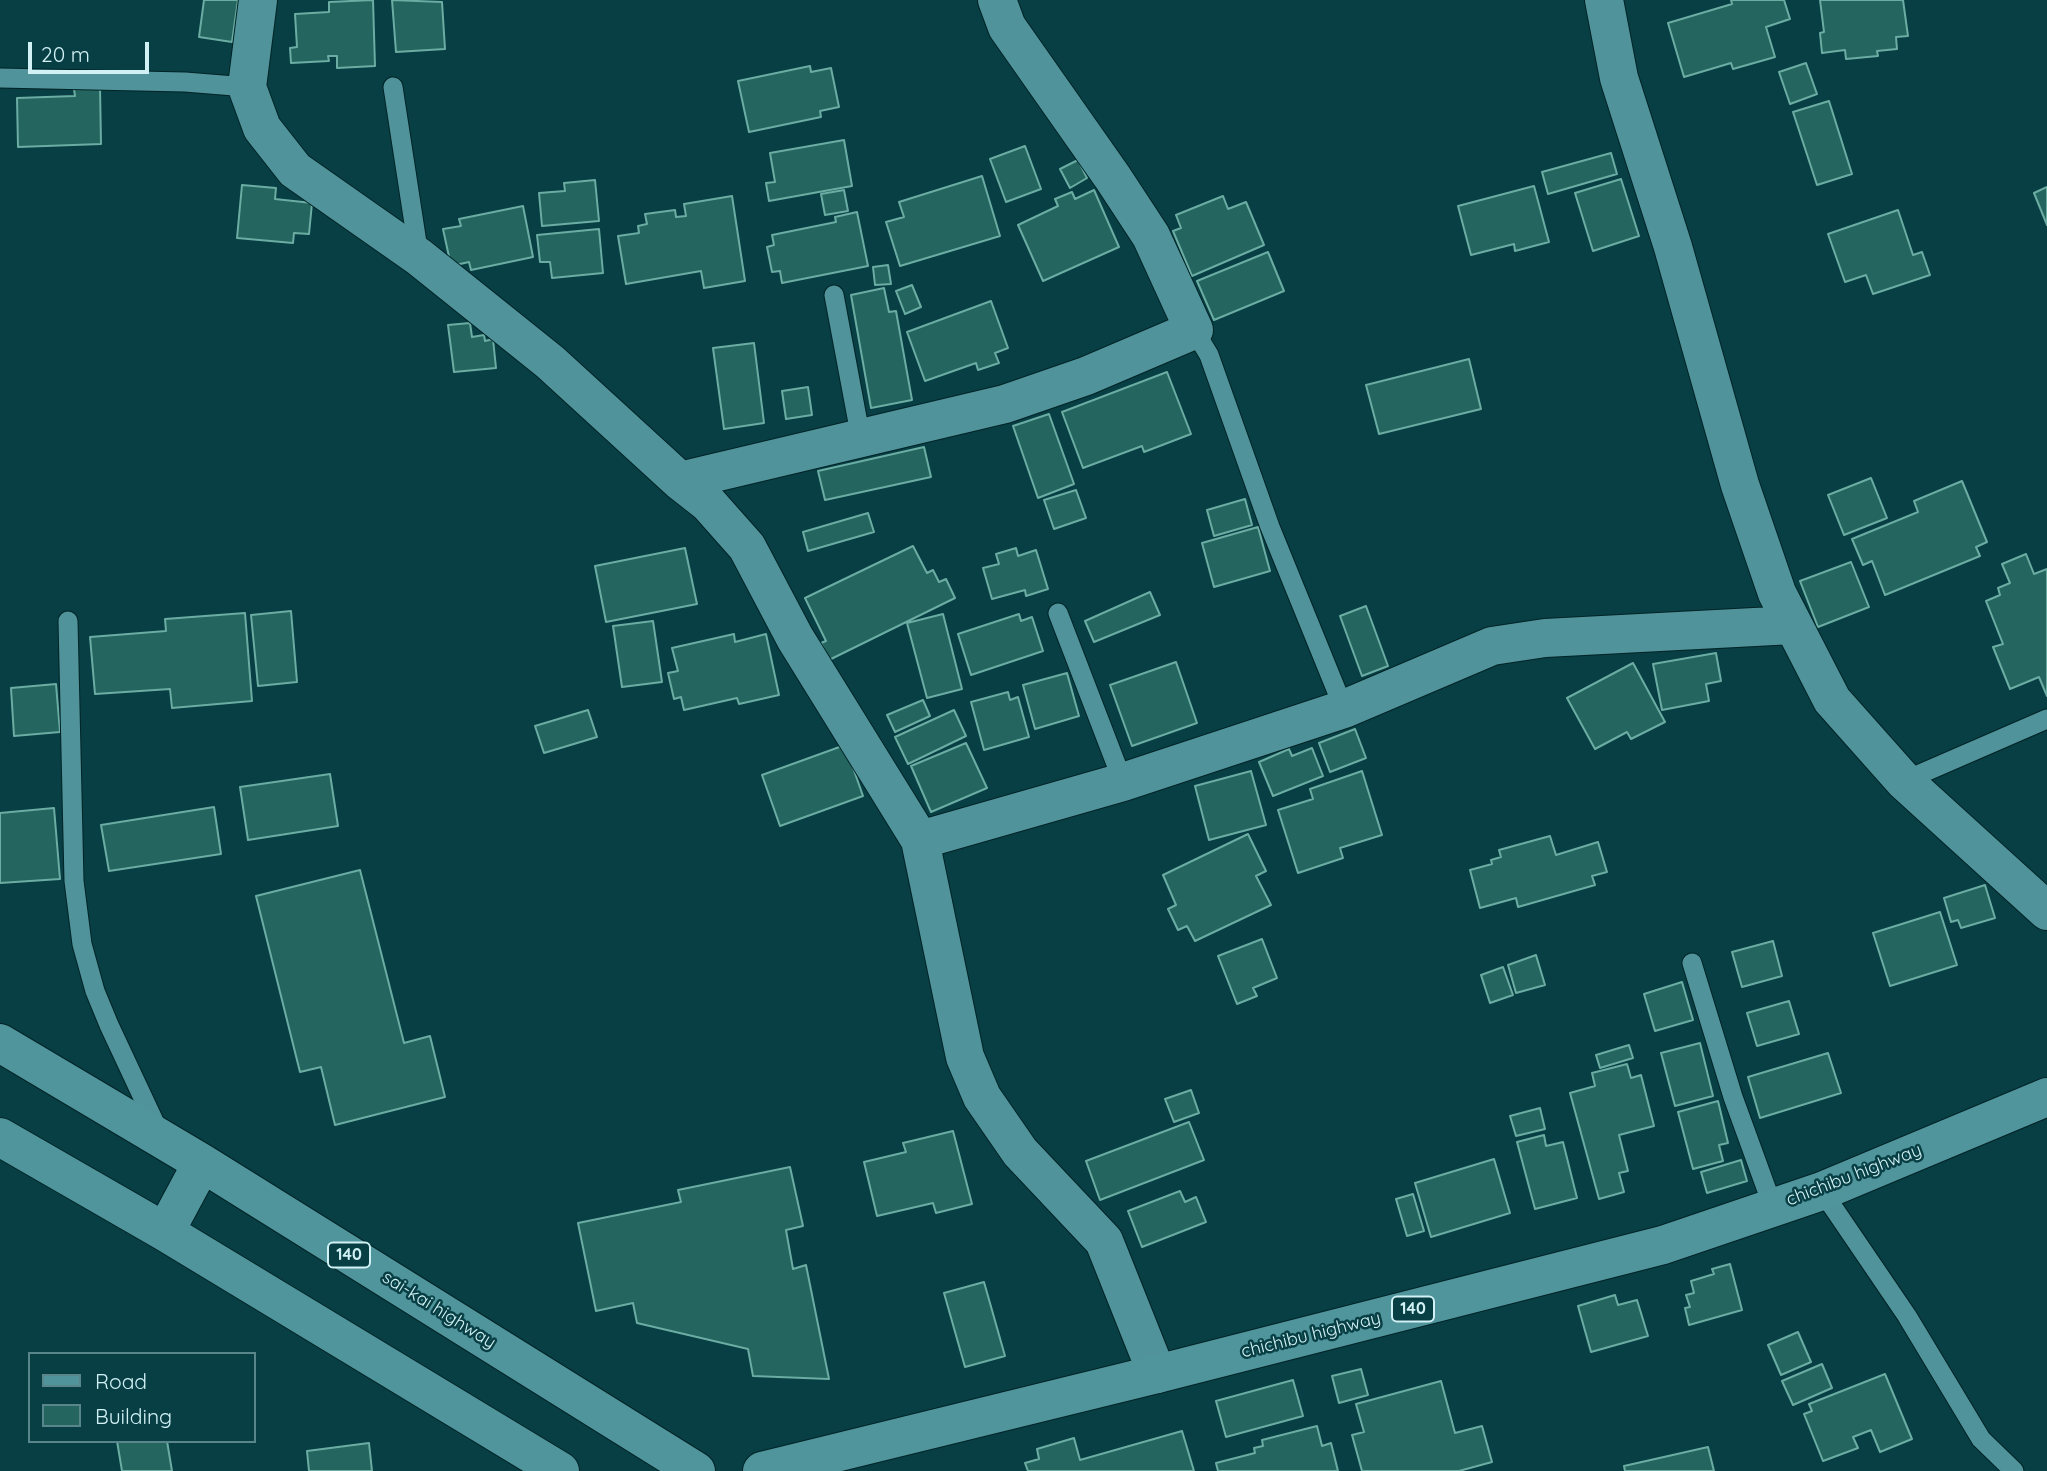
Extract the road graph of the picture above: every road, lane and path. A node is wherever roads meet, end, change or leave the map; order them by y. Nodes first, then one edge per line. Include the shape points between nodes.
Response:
1 (258, 0) edge
2 (997, 0) edge
3 (1604, 0) edge
4 (0, 78) edge
5 (247, 87) junction
6 (393, 87) dead end
7 (419, 257) junction
8 (834, 295) dead end
9 (1194, 330) junction
10 (861, 439) junction
11 (680, 481) junction
12 (1058, 613) dead end
13 (68, 621) dead end
14 (1793, 625) junction
15 (1344, 709) junction
16 (2047, 719) edge
17 (1904, 781) junction
18 (1124, 782) junction
19 (920, 840) junction
20 (2047, 911) edge
21 (1692, 962) dead end
22 (0, 1043) edge
23 (2047, 1097) edge
24 (0, 1137) edge
25 (162, 1139) junction
26 (202, 1163) junction
27 (1822, 1191) junction
28 (1773, 1207) junction
29 (165, 1232) junction
30 (1157, 1374) junction
31 (560, 1471) edge
32 (696, 1471) edge
33 (762, 1471) edge
34 (2014, 1471) edge

1 - 5 street
2 - 9 street via 1007,27 1151,236
3 - 14 street via 1619,78 1673,247 1740,485 1777,593
4 - 5 lane
5 - 7 street via 262,128 295,170
6 - 7 lane
7 - 11 street via 550,362
8 - 10 lane
9 - 10 street via 1005,404
9 - 15 lane via 1209,355 1270,527
10 - 11 street
11 - 19 street via 709,503 747,547 795,638
12 - 18 lane
13 - 25 lane via 73,857 82,944 95,991
14 - 15 street via 1545,638 1492,646
14 - 17 street via 1832,700
15 - 18 street
16 - 17 lane
17 - 20 street
18 - 19 street
19 - 30 street via 965,1057 982,1097 1020,1152 1104,1241
21 - 28 lane
22 - 25 highway, sai-kai highway / 140
23 - 27 highway, chichibu highway / 140
24 - 29 highway
25 - 26 highway, sai-kai highway / 140
26 - 29 highway
26 - 32 highway, sai-kai highway / 140
27 - 28 highway, chichibu highway / 140
27 - 34 lane via 1907,1315 1981,1439
28 - 30 highway, chichibu highway / 140 via 1664,1245
29 - 31 highway
30 - 33 highway, chichibu highway / 140

